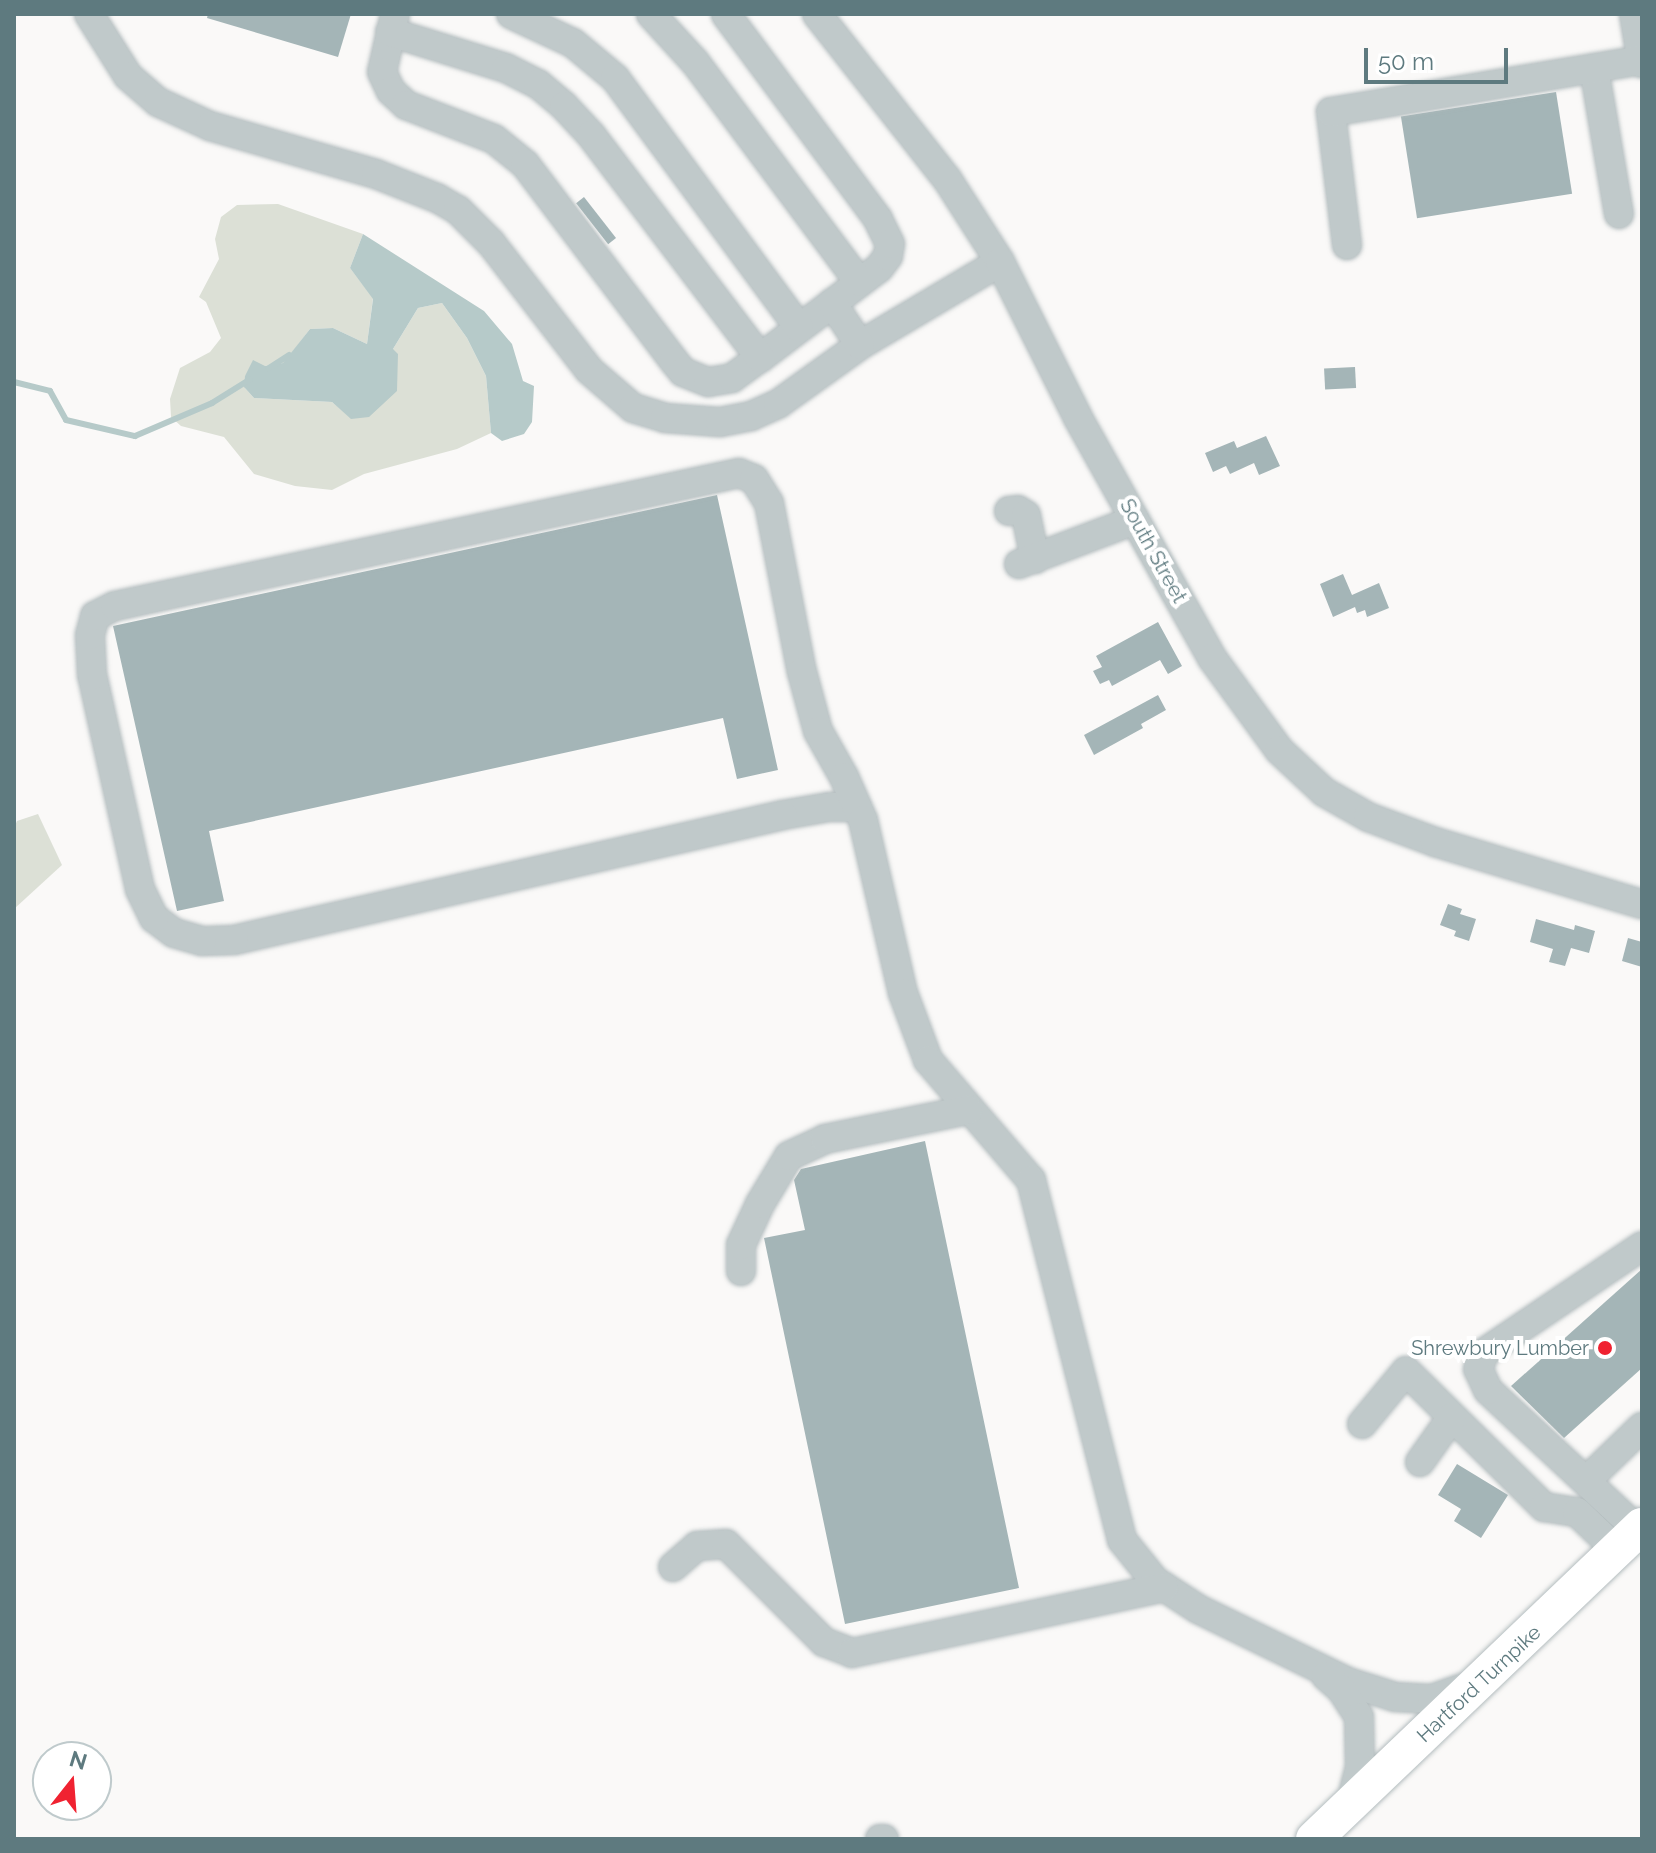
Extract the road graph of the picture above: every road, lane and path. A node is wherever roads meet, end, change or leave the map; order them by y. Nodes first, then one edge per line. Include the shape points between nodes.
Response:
1 (89, 14) edge
2 (511, 14) edge
3 (651, 14) edge
4 (726, 14) edge
5 (817, 14) edge
6 (1634, 14) edge
7 (392, 23) edge
8 (1642, 62) edge
9 (1594, 68) junction
10 (1619, 214) dead end
11 (1347, 245) dead end
12 (1000, 262) junction
13 (859, 282) junction
14 (832, 303) junction
15 (799, 328) junction
16 (860, 345) junction
17 (760, 358) junction
18 (1009, 511) dead end
19 (1135, 520) junction
20 (857, 807) junction
21 (1636, 897) edge
22 (968, 1110) junction
23 (1642, 1246) edge
24 (741, 1271) dead end
25 (1452, 1417) junction
26 (1362, 1424) dead end
27 (1642, 1427) edge
28 (1420, 1462) dead end
29 (1586, 1481) junction
30 (1633, 1536) edge
31 (673, 1567) dead end
32 (1164, 1587) junction
33 (1316, 1668) junction
34 (1485, 1680) junction
35 (1350, 1806) junction
36 (1314, 1839) edge

1 - 16 street via 128,76 158,102 210,126 376,174 458,210 491,243 589,370 633,408 694,423 751,416 778,404
2 - 15 street via 573,43 615,78
3 - 13 street via 695,62
4 - 13 street via 887,233 888,256
5 - 12 street, South Street via 947,179
6 - 8 street
7 - 17 street via 506,68 538,84 564,106
7 - 17 street via 382,72 391,91 406,105 494,139 525,164 683,372 720,382
8 - 9 street
9 - 10 street
9 - 11 street via 1331,112
12 - 16 street
12 - 19 street, South Street
13 - 14 street
14 - 15 street
14 - 16 street
15 - 17 street
18 - 19 street via 1026,515 1027,561
19 - 21 street, South Street via 1234,690 1279,750 1324,792 1395,829
20 - 20 street via 783,815 234,940 202,941 174,933 154,918 140,889 92,675 90,635 95,616 115,606 739,473 754,479 769,503 818,731
20 - 22 street via 903,993 928,1060
22 - 24 street via 825,1139 789,1156 741,1245
22 - 32 street via 1031,1180 1122,1540
23 - 29 street via 1485,1352 1478,1369 1488,1390
25 - 26 street via 1406,1371
25 - 28 street
25 - 30 street via 1544,1507 1577,1512
27 - 29 street
29 - 30 street
30 - 34 main road, Hartford Turnpike
31 - 32 street via 697,1546 726,1544 824,1642 852,1653
32 - 33 street
33 - 34 street via 1395,1697 1432,1699
33 - 35 street via 1341,1689 1359,1717 1360,1767
34 - 35 main road, Hartford Turnpike
35 - 36 main road, Hartford Turnpike

